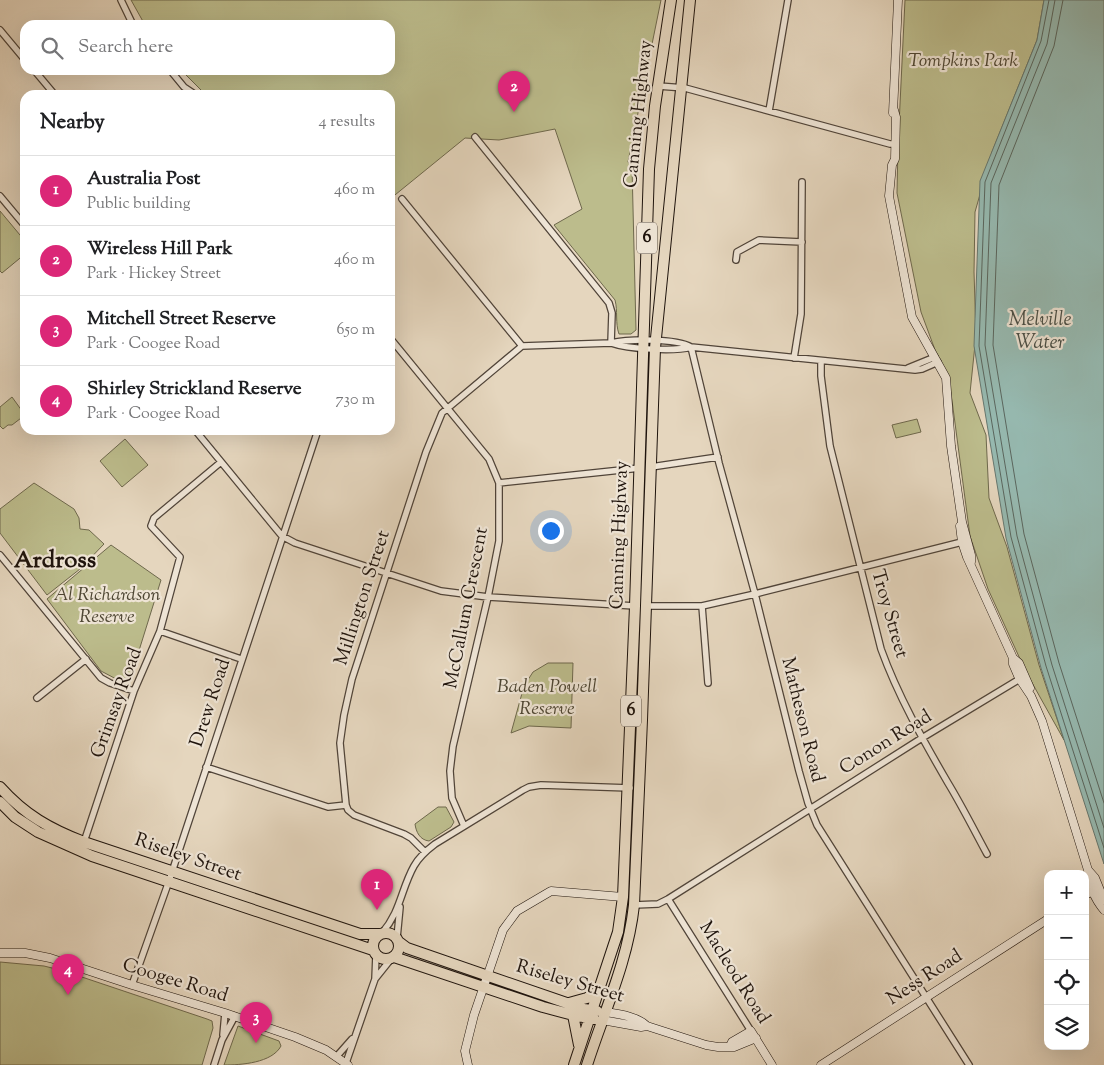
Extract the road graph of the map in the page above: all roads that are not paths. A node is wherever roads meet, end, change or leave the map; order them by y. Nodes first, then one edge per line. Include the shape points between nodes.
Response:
1 (120, 0) edge
2 (672, 0) edge
3 (690, 0) edge
4 (788, 0) edge
5 (898, 0) edge
6 (130, 20) edge
7 (0, 30) edge
8 (20, 54) edge
9 (38, 75) edge
10 (174, 75) edge
11 (658, 86) junction
12 (681, 88) junction
13 (51, 90) edge
14 (188, 90) edge
15 (770, 111) junction
16 (475, 137) dead end
17 (892, 144) junction
18 (802, 182) dead end
19 (0, 196) edge
20 (402, 199) dead end
21 (20, 220) edge
22 (802, 242) junction
23 (736, 260) dead end
24 (611, 343) junction
25 (395, 344) edge
26 (644, 344) junction
27 (656, 344) junction
28 (522, 346) junction
29 (691, 347) junction
30 (794, 358) junction
31 (934, 360) junction
32 (821, 361) junction
33 (448, 409) junction
34 (199, 435) edge
35 (316, 435) edge
36 (718, 457) junction
37 (221, 462) junction
38 (651, 467) junction
39 (640, 468) junction
40 (499, 483) junction
41 (282, 536) junction
42 (965, 541) junction
43 (0, 555) edge
44 (860, 567) junction
45 (387, 574) junction
46 (755, 594) junction
47 (488, 597) junction
48 (636, 606) junction
49 (647, 606) junction
50 (702, 606) junction
51 (160, 631) junction
52 (241, 658) junction
53 (86, 659) junction
54 (1022, 677) junction
55 (708, 683) dead end
56 (134, 691) junction
57 (37, 698) dead end
58 (922, 738) junction
59 (206, 767) junction
60 (0, 787) edge
61 (628, 788) junction
62 (639, 789) junction
63 (0, 802) edge
64 (346, 805) junction
65 (810, 809) junction
66 (464, 826) junction
67 (84, 842) junction
68 (425, 852) junction
69 (987, 854) dead end
70 (170, 876) junction
71 (1096, 889) junction
72 (1089, 893) edge
73 (623, 898) junction
74 (668, 899) junction
75 (1104, 900) edge
76 (401, 902) junction
77 (634, 905) junction
78 (1104, 910) edge
79 (1044, 922) edge
80 (381, 934) junction
81 (398, 940) junction
82 (375, 952) junction
83 (0, 953) edge
84 (392, 958) junction
85 (488, 976) junction
86 (375, 980) junction
87 (132, 985) junction
88 (484, 987) junction
89 (598, 992) junction
90 (926, 997) junction
91 (570, 1003) junction
92 (225, 1013) junction
93 (591, 1014) junction
94 (573, 1015) junction
95 (235, 1016) junction
96 (604, 1016) junction
97 (753, 1034) junction
98 (354, 1037) junction
99 (222, 1040) junction
100 (579, 1049) junction
101 (337, 1056) junction
102 (347, 1064) edge
103 (214, 1065) edge
104 (468, 1065) edge
105 (574, 1065) edge
106 (587, 1065) edge
107 (772, 1065) edge
108 (821, 1065) edge
109 (969, 1065) edge

1 - 6 street
2 - 11 highway, Canning Highway / 6
3 - 12 highway, Canning Highway / 6
4 - 15 street
5 - 17 street
7 - 8 street
9 - 13 street
10 - 14 street
11 - 12 street
11 - 26 highway, Canning Highway / 6 via 649,169
12 - 15 street
12 - 27 highway, Canning Highway / 6
15 - 17 street
16 - 24 street via 609,303
17 - 31 street via 889,196 912,317
18 - 22 street
19 - 21 street
20 - 28 street
22 - 23 street via 758,240 737,252
22 - 30 street via 801,314
24 - 26 street via 621,346
24 - 28 street
25 - 33 street, McCallum Crescent
26 - 27 street
26 - 39 highway, Canning Highway / 6
27 - 29 street via 684,343
27 - 38 highway, Canning Highway / 6
28 - 33 street, Millington Street
29 - 30 street
29 - 36 street, Matheson Road
30 - 32 street
31 - 32 street via 908,368
31 - 42 street via 946,378 951,446 962,522 960,528
32 - 44 street, Troy Street via 830,446
33 - 40 street, McCallum Crescent via 489,458
33 - 45 street, Millington Street via 442,413 435,428
34 - 37 street
35 - 41 street, Drew Road
36 - 38 street
36 - 46 street, Matheson Road
37 - 41 street
37 - 51 street, Grimsay Road via 154,518 151,526 180,557
38 - 49 highway, Canning Highway / 6
39 - 40 street
39 - 48 highway, Canning Highway / 6
40 - 47 street, McCallum Crescent via 499,541
41 - 45 street via 295,544
41 - 52 street, Drew Road
42 - 44 street
42 - 54 street via 982,591 1013,664
43 - 53 street
44 - 46 street
44 - 58 street, Troy Street via 888,666
45 - 47 street via 441,591
45 - 64 street, Millington Street via 352,679 344,715 340,743
46 - 50 street
46 - 65 street, Matheson Road
47 - 48 street
47 - 66 street, McCallum Crescent via 450,771 452,798
48 - 61 highway, Canning Highway / 6
49 - 50 street
49 - 62 highway, Canning Highway / 6
50 - 55 street
51 - 52 street
51 - 56 street, Grimsay Road
52 - 59 street, Drew Road
53 - 56 street via 105,680
53 - 57 street
54 - 58 street, Conon Road
54 - 71 street via 1042,721
56 - 67 street, Grimsay Road
58 - 65 street, Conon Road
58 - 69 street, Troy Street
59 - 64 street via 328,807
59 - 70 street, Drew Road
60 - 67 highway, Riseley Street via 34,818
61 - 62 street
61 - 66 street via 534,786
61 - 73 highway, Canning Highway / 6
62 - 77 highway, Canning Highway / 6
63 - 70 highway, Riseley Street via 15,817 50,839 92,856
64 - 68 street via 354,815 411,838
65 - 74 street, Conon Road
65 - 90 street, Matheson Road
66 - 68 street
67 - 70 highway, Riseley Street
68 - 76 street via 414,865
70 - 80 highway, Riseley Street via 360,934
70 - 82 highway, Riseley Street
70 - 87 street, Drew Road
71 - 72 street
71 - 75 street
71 - 78 street
73 - 85 street via 551,891 517,910 503,930
73 - 89 highway, Canning Highway / 6 via 618,932
74 - 77 street, Conon Road via 658,904
74 - 97 street, Macleod Road
76 - 80 street
76 - 81 street
77 - 96 highway, Canning Highway / 6 via 627,947
79 - 90 street, Ness Road
80 - 81 highway, Riseley Street via 391,933
80 - 82 highway via 372,944
81 - 84 highway via 400,948
81 - 85 highway, Riseley Street via 405,948
82 - 84 highway, Riseley Street via 385,960
82 - 86 street
83 - 87 street, Coogee Road via 50,958
84 - 86 street
84 - 88 highway, Riseley Street
85 - 88 street
85 - 91 highway, Riseley Street
86 - 98 street
87 - 92 street, Coogee Road
88 - 94 highway, Riseley Street
88 - 104 street via 469,1032
89 - 91 highway
89 - 93 highway, Canning Highway / 6
90 - 108 street, Ness Road
90 - 109 street, Matheson Road
91 - 93 highway, Riseley Street
92 - 95 street, Coogee Road
92 - 99 street
93 - 94 highway, Riseley Street
93 - 96 highway, Riseley Street
93 - 100 highway, Canning Highway / 6
94 - 100 highway
95 - 99 street
95 - 101 street, Coogee Road
96 - 97 street, Riseley Street via 718,1047 734,1047
96 - 106 highway, Canning Highway / 6
97 - 107 street, Macleod Road
98 - 101 street
98 - 102 street
99 - 103 street
100 - 105 highway, Canning Highway / 6
101 - 102 street, Coogee Road

